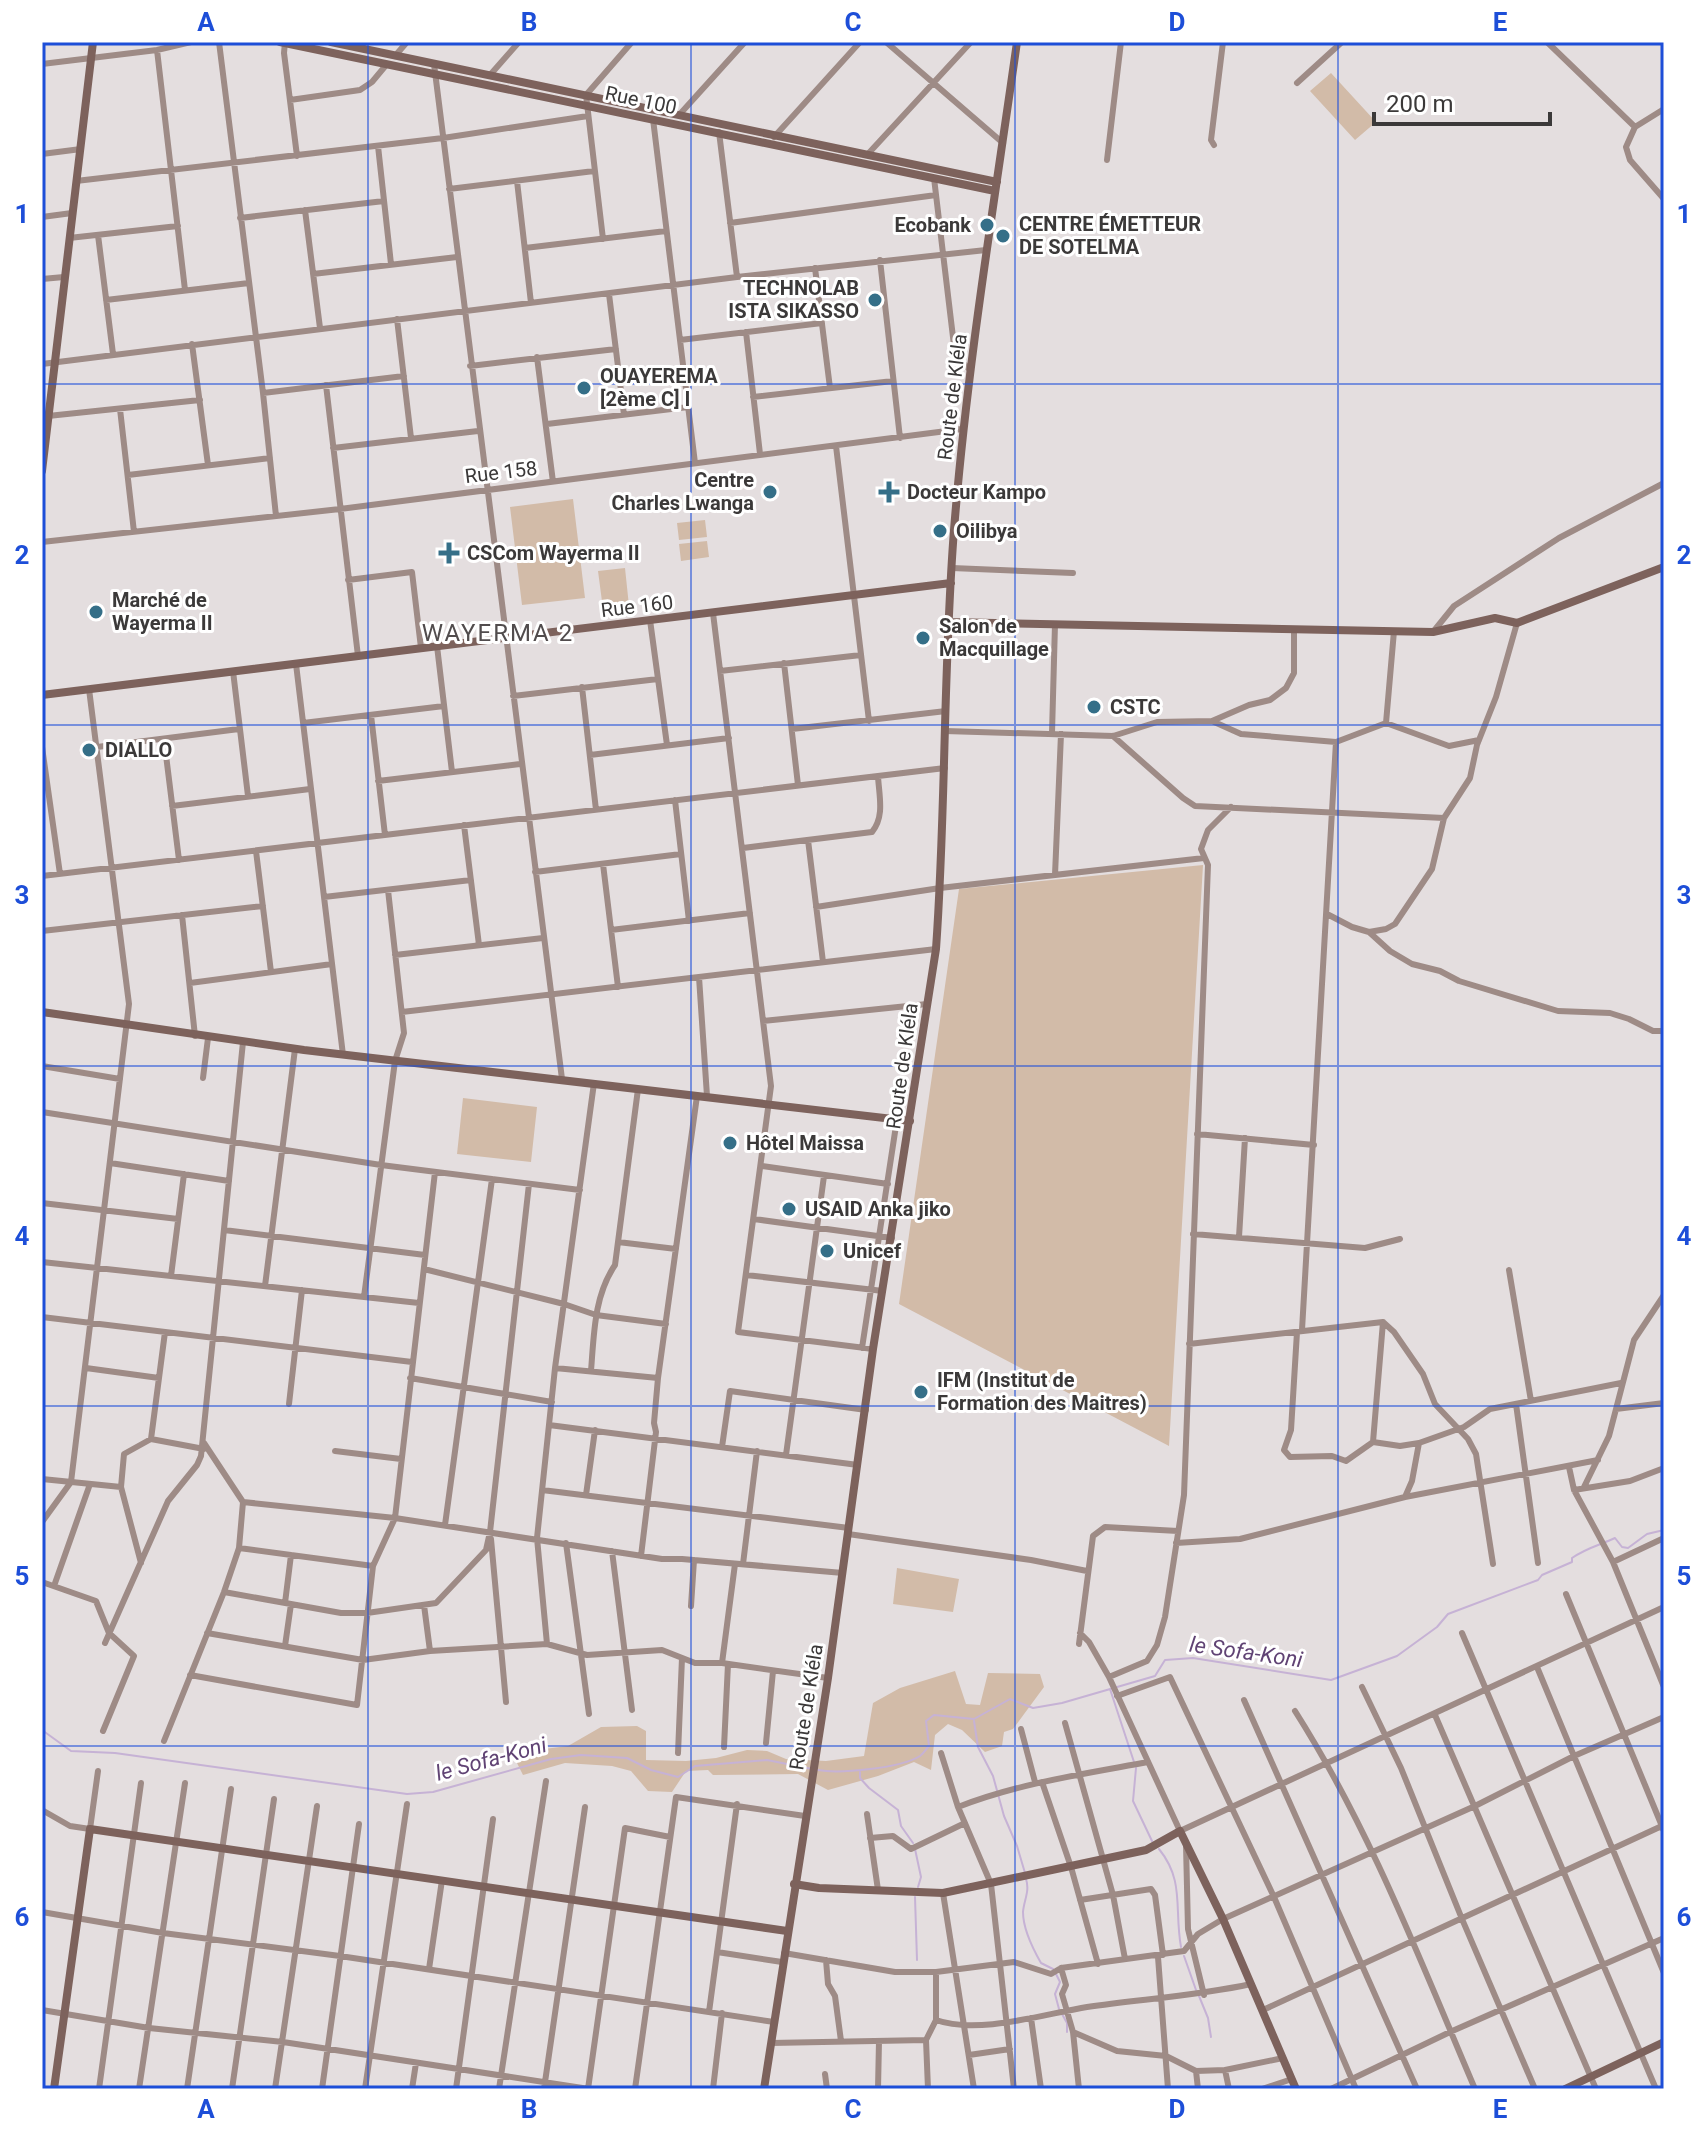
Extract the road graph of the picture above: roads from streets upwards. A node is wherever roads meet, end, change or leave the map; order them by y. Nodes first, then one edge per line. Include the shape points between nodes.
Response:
1 (93, 42) edge
2 (191, 42) edge
3 (219, 42) edge
4 (284, 42) edge
5 (331, 42) edge
6 (407, 42) edge
7 (519, 42) edge
8 (632, 42) edge
9 (745, 42) edge
10 (860, 42) edge
11 (886, 42) edge
12 (971, 42) edge
13 (1017, 42) edge
14 (1121, 42) edge
15 (1223, 42) edge
16 (1342, 42) edge
17 (1547, 42) edge
18 (297, 44) edge
19 (157, 50) junction
20 (395, 56) junction
21 (91, 58) junction
22 (42, 64) edge
23 (388, 64) junction
24 (434, 69) junction
25 (490, 75) junction
26 (933, 83) junction
27 (1297, 83) dead end
28 (586, 95) junction
29 (290, 100) junction
30 (586, 105) junction
31 (1664, 109) edge
32 (680, 114) junction
33 (588, 116) junction
34 (653, 119) junction
35 (1635, 127) junction
36 (719, 132) junction
37 (443, 138) junction
38 (774, 140) junction
39 (1003, 143) junction
40 (1214, 145) dead end
41 (378, 146) junction
42 (81, 149) junction
43 (42, 154) edge
44 (867, 155) junction
45 (297, 156) junction
46 (1107, 160) dead end
47 (234, 163) junction
48 (171, 171) junction
49 (594, 171) junction
50 (934, 178) junction
51 (76, 181) junction
52 (517, 181) junction
53 (996, 186) junction
54 (449, 189) junction
55 (936, 195) junction
56 (1664, 199) edge
57 (384, 201) junction
58 (305, 210) junction
59 (72, 213) junction
60 (42, 217) edge
61 (240, 218) junction
62 (730, 223) junction
63 (178, 226) junction
64 (666, 231) junction
65 (98, 235) junction
66 (69, 238) junction
67 (603, 239) junction
68 (525, 248) junction
69 (986, 250) junction
70 (944, 253) junction
71 (457, 257) junction
72 (880, 260) junction
73 (391, 264) junction
74 (815, 268) junction
75 (313, 274) junction
76 (64, 277) junction
77 (737, 277) junction
78 (42, 279) edge
79 (249, 283) junction
80 (673, 285) junction
81 (185, 290) junction
82 (609, 294) junction
83 (106, 300) junction
84 (531, 303) junction
85 (464, 311) junction
86 (397, 319) junction
87 (822, 323) junction
88 (320, 328) junction
89 (746, 332) junction
90 (255, 336) junction
91 (680, 340) junction
92 (192, 344) junction
93 (616, 349) junction
94 (113, 354) junction
95 (537, 357) junction
96 (54, 361) junction
97 (42, 364) edge
98 (470, 366) junction
99 (970, 370) junction
100 (404, 376) junction
101 (893, 381) junction
102 (326, 385) junction
103 (830, 388) junction
104 (263, 393) junction
105 (753, 397) junction
106 (200, 400) junction
107 (688, 407) junction
108 (120, 409) junction
109 (624, 415) junction
110 (48, 416) junction
111 (547, 424) junction
112 (962, 429) junction
113 (478, 431) junction
114 (411, 438) junction
115 (900, 438) junction
116 (836, 446) junction
117 (333, 448) junction
118 (760, 454) junction
119 (270, 458) junction
120 (695, 463) junction
121 (208, 465) junction
122 (42, 471) edge
123 (128, 475) junction
124 (553, 482) junction
125 (1664, 483) edge
126 (486, 490) junction
127 (340, 509) junction
128 (276, 516) junction
129 (134, 532) junction
130 (42, 542) edge
131 (1664, 567) edge
132 (952, 568) junction
133 (1073, 573) dead end
134 (348, 580) junction
135 (951, 583) junction
136 (855, 595) junction
137 (713, 613) junction
138 (650, 620) junction
139 (949, 622) junction
140 (1517, 623) junction
141 (1055, 624) junction
142 (1294, 629) junction
143 (1394, 631) junction
144 (1433, 632) junction
145 (505, 638) junction
146 (437, 646) junction
147 (421, 648) junction
148 (861, 655) junction
149 (358, 656) junction
150 (784, 663) junction
151 (296, 664) junction
152 (233, 671) junction
153 (720, 671) junction
154 (658, 679) junction
155 (582, 687) junction
156 (89, 689) junction
157 (42, 695) edge
158 (513, 696) junction
159 (444, 706) junction
160 (946, 711) junction
161 (371, 715) junction
162 (869, 721) junction
163 (1212, 721) junction
164 (303, 723) junction
165 (1386, 723) junction
166 (239, 729) junction
167 (792, 729) junction
168 (945, 731) junction
169 (1052, 733) junction
170 (1061, 734) junction
171 (1113, 736) junction
172 (729, 738) junction
173 (164, 739) junction
174 (1479, 740) junction
175 (1336, 742) junction
176 (667, 745) junction
177 (42, 747) edge
178 (97, 747) junction
179 (590, 755) junction
180 (520, 764) junction
181 (945, 768) junction
182 (452, 772) junction
183 (878, 776) junction
184 (378, 781) junction
185 (798, 785) junction
186 (310, 789) junction
187 (736, 793) junction
188 (248, 796) junction
189 (675, 800) junction
190 (172, 806) junction
191 (1231, 807) junction
192 (596, 810) junction
193 (1332, 813) junction
194 (528, 818) junction
195 (1444, 818) junction
196 (464, 825) junction
197 (385, 835) junction
198 (808, 840) junction
199 (317, 843) junction
200 (743, 848) junction
201 (256, 851) junction
202 (681, 854) junction
203 (1204, 858) junction
204 (179, 860) junction
205 (603, 864) junction
206 (112, 868) junction
207 (535, 872) junction
208 (60, 874) junction
209 (1055, 875) junction
210 (42, 876) edge
211 (471, 880) junction
212 (940, 888) junction
213 (388, 890) junction
214 (324, 897) junction
215 (263, 906) junction
216 (816, 907) junction
217 (750, 913) junction
218 (1327, 914) junction
219 (182, 915) junction
220 (119, 921) junction
221 (689, 921) junction
222 (611, 930) junction
223 (42, 931) edge
224 (1369, 932) junction
225 (543, 938) junction
226 (479, 945) junction
227 (936, 949) junction
228 (395, 955) junction
229 (823, 962) junction
230 (332, 964) junction
231 (757, 971) junction
232 (271, 972) junction
233 (699, 977) junction
234 (190, 983) junction
235 (618, 987) junction
236 (550, 995) junction
237 (927, 1004) junction
238 (42, 1012) edge
239 (402, 1012) junction
240 (763, 1021) junction
241 (126, 1026) junction
242 (1664, 1031) edge
243 (195, 1036) junction
244 (208, 1038) junction
245 (243, 1042) junction
246 (295, 1049) junction
247 (343, 1055) junction
248 (395, 1061) junction
249 (42, 1066) edge
250 (203, 1078) dead end
251 (120, 1079) junction
252 (562, 1079) junction
253 (594, 1083) junction
254 (638, 1089) junction
255 (702, 1096) junction
256 (770, 1103) junction
257 (42, 1112) edge
258 (897, 1119) junction
259 (910, 1121) junction
260 (114, 1123) junction
261 (1197, 1134) junction
262 (1245, 1138) junction
263 (232, 1142) junction
264 (1314, 1145) junction
265 (282, 1150) junction
266 (110, 1163) junction
267 (381, 1165) junction
268 (762, 1166) junction
269 (435, 1172) junction
270 (184, 1174) junction
271 (824, 1176) junction
272 (492, 1179) junction
273 (229, 1181) junction
274 (529, 1184) junction
275 (888, 1184) junction
276 (580, 1190) junction
277 (42, 1203) edge
278 (104, 1210) junction
279 (178, 1219) junction
280 (754, 1219) junction
281 (816, 1227) junction
282 (224, 1230) junction
283 (1193, 1234) junction
284 (271, 1236) junction
285 (880, 1236) junction
286 (1239, 1237) junction
287 (892, 1238) junction
288 (1400, 1239) dead end
289 (618, 1242) junction
290 (1308, 1242) junction
291 (370, 1248) junction
292 (676, 1249) junction
293 (425, 1255) junction
294 (42, 1262) edge
295 (98, 1268) junction
296 (424, 1269) junction
297 (1509, 1270) dead end
298 (746, 1275) junction
299 (171, 1276) junction
300 (219, 1281) junction
301 (478, 1282) junction
302 (809, 1283) junction
303 (265, 1286) junction
304 (302, 1290) junction
305 (871, 1291) junction
306 (883, 1291) junction
307 (517, 1292) junction
308 (364, 1297) junction
309 (1663, 1298) edge
310 (419, 1303) junction
311 (564, 1304) junction
312 (1664, 1308) edge
313 (596, 1315) junction
314 (42, 1317) edge
315 (1383, 1322) junction
316 (92, 1323) junction
317 (666, 1324) junction
318 (1300, 1331) junction
319 (165, 1332) junction
320 (213, 1338) junction
321 (801, 1341) junction
322 (1189, 1344) junction
323 (295, 1348) junction
324 (862, 1348) junction
325 (873, 1349) junction
326 (412, 1362) junction
327 (86, 1368) junction
328 (555, 1368) junction
329 (591, 1371) junction
330 (159, 1378) junction
331 (410, 1378) junction
332 (658, 1378) junction
333 (1621, 1383) junction
334 (464, 1387) junction
335 (506, 1394) junction
336 (794, 1401) junction
337 (1531, 1401) junction
338 (552, 1402) junction
339 (1664, 1403) edge
340 (289, 1404) dead end
341 (1516, 1404) junction
342 (1616, 1409) junction
343 (866, 1410) junction
344 (549, 1425) junction
345 (1459, 1429) junction
346 (595, 1430) junction
347 (656, 1438) junction
348 (151, 1439) junction
349 (1373, 1442) junction
350 (1419, 1443) junction
351 (204, 1447) junction
352 (722, 1447) junction
353 (335, 1451) dead end
354 (757, 1451) junction
355 (786, 1455) junction
356 (401, 1459) junction
357 (1598, 1460) junction
358 (858, 1465) junction
359 (1569, 1467) junction
360 (1664, 1468) edge
361 (1526, 1475) junction
362 (42, 1479) edge
363 (71, 1482) junction
364 (1480, 1483) junction
365 (90, 1484) junction
366 (121, 1487) junction
367 (1584, 1487) junction
368 (542, 1490) junction
369 (1574, 1490) junction
370 (586, 1495) junction
371 (1405, 1497) junction
372 (243, 1502) junction
373 (647, 1503) junction
374 (749, 1515) junction
375 (395, 1518) junction
376 (42, 1522) edge
377 (445, 1525) junction
378 (849, 1531) junction
379 (1178, 1531) junction
380 (490, 1532) junction
381 (537, 1538) junction
382 (1664, 1539) edge
383 (566, 1543) junction
384 (1176, 1543) junction
385 (239, 1548) junction
386 (612, 1551) junction
387 (291, 1555) junction
388 (641, 1556) junction
389 (694, 1560) junction
390 (1613, 1562) junction
391 (141, 1563) junction
392 (1538, 1563) dead end
393 (739, 1564) junction
394 (1493, 1564) dead end
395 (373, 1566) junction
396 (1087, 1571) junction
397 (843, 1573) junction
398 (42, 1582) edge
399 (54, 1586) junction
400 (224, 1592) junction
401 (1566, 1594) dead end
402 (288, 1604) junction
403 (424, 1605) junction
404 (691, 1606) dead end
405 (1664, 1607) edge
406 (367, 1613) junction
407 (1637, 1619) junction
408 (109, 1633) junction
409 (207, 1633) junction
410 (1080, 1633) junction
411 (1462, 1633) dead end
412 (105, 1643) dead end
413 (1586, 1643) junction
414 (547, 1644) junction
415 (1079, 1644) dead end
416 (285, 1646) junction
417 (500, 1648) junction
418 (430, 1651) junction
419 (625, 1652) junction
420 (581, 1653) junction
421 (682, 1658) junction
422 (363, 1660) junction
423 (725, 1663) junction
424 (1537, 1667) junction
425 (773, 1671) junction
426 (190, 1675) junction
427 (1109, 1677) junction
428 (828, 1678) junction
429 (1362, 1687) dead end
430 (1664, 1687) edge
431 (1487, 1691) junction
432 (1117, 1696) junction
433 (1244, 1700) dead end
434 (506, 1702) dead end
435 (632, 1710) dead end
436 (1295, 1711) dead end
437 (589, 1714) dead end
438 (1435, 1715) junction
439 (1664, 1717) edge
440 (1065, 1723) dead end
441 (1021, 1729) dead end
442 (103, 1731) dead end
443 (1623, 1734) junction
444 (1386, 1735) junction
445 (164, 1741) dead end
446 (766, 1743) dead end
447 (724, 1747) dead end
448 (678, 1753) dead end
449 (941, 1753) dead end
450 (1574, 1756) junction
451 (1148, 1762) junction
452 (1327, 1762) junction
453 (98, 1771) dead end
454 (1078, 1774) junction
455 (546, 1781) dead end
456 (1524, 1781) junction
457 (1038, 1782) junction
458 (141, 1783) dead end
459 (185, 1783) dead end
460 (1280, 1783) junction
461 (231, 1789) dead end
462 (274, 1799) dead end
463 (407, 1804) dead end
464 (737, 1804) junction
465 (317, 1806) dead end
466 (1231, 1806) junction
467 (1475, 1806) junction
468 (585, 1807) dead end
469 (958, 1807) junction
470 (42, 1810) edge
471 (867, 1814) dead end
472 (805, 1816) junction
473 (493, 1819) dead end
474 (965, 1823) junction
475 (359, 1824) dead end
476 (1424, 1827) junction
477 (1663, 1827) edge
478 (90, 1829) junction
479 (1180, 1831) junction
480 (135, 1836) junction
481 (670, 1837) junction
482 (870, 1838) junction
483 (177, 1842) junction
484 (1186, 1844) junction
485 (223, 1849) junction
486 (1372, 1850) junction
487 (1611, 1851) junction
488 (267, 1855) junction
489 (1103, 1860) junction
490 (311, 1861) junction
491 (1071, 1867) junction
492 (353, 1868) junction
493 (1562, 1873) junction
494 (396, 1874) junction
495 (1322, 1876) junction
496 (442, 1880) junction
497 (794, 1884) junction
498 (991, 1884) junction
499 (484, 1887) junction
500 (878, 1890) junction
501 (529, 1893) junction
502 (943, 1893) junction
503 (1113, 1895) junction
504 (1513, 1896) junction
505 (1274, 1897) junction
506 (571, 1899) junction
507 (1080, 1900) junction
508 (615, 1905) junction
509 (658, 1911) junction
510 (42, 1912) edge
511 (78, 1919) junction
512 (1223, 1919) junction
513 (1462, 1919) junction
514 (721, 1921) junction
515 (122, 1925) junction
516 (787, 1931) junction
517 (163, 1933) junction
518 (1664, 1938) edge
519 (208, 1939) junction
520 (1413, 1941) junction
521 (1651, 1943) junction
522 (252, 1944) junction
523 (1192, 1944) junction
524 (297, 1951) junction
525 (717, 1952) junction
526 (340, 1956) junction
527 (1160, 1956) junction
528 (783, 1958) junction
529 (1125, 1959) junction
530 (826, 1960) junction
531 (384, 1962) junction
532 (1001, 1964) junction
533 (1098, 1964) junction
534 (1364, 1964) junction
535 (1601, 1965) junction
536 (429, 1969) junction
537 (955, 1970) junction
538 (1057, 1970) junction
539 (936, 1972) junction
540 (1664, 1973) edge
541 (471, 1975) junction
542 (515, 1982) junction
543 (1251, 1984) junction
544 (559, 1988) junction
545 (1314, 1988) junction
546 (1551, 1988) junction
547 (602, 1995) junction
548 (1200, 1995) junction
549 (1162, 2000) junction
550 (648, 2002) junction
551 (1502, 2009) junction
552 (42, 2010) edge
553 (1263, 2010) junction
554 (709, 2012) junction
555 (1063, 2012) junction
556 (65, 2013) junction
557 (722, 2013) junction
558 (1031, 2018) junction
559 (936, 2020) junction
560 (1007, 2020) junction
561 (109, 2021) junction
562 (774, 2022) junction
563 (964, 2026) junction
564 (149, 2028) junction
565 (197, 2032) junction
566 (1073, 2032) junction
567 (1450, 2032) junction
568 (240, 2037) junction
569 (926, 2040) junction
570 (841, 2041) junction
571 (879, 2041) junction
572 (283, 2042) junction
573 (1664, 2042) edge
574 (771, 2043) junction
575 (327, 2049) junction
576 (1010, 2049) junction
577 (1642, 2053) junction
578 (969, 2055) junction
579 (1403, 2055) junction
580 (370, 2056) junction
581 (1166, 2056) junction
582 (1283, 2058) junction
583 (416, 2063) junction
584 (459, 2070) junction
585 (1225, 2070) junction
586 (1196, 2071) junction
587 (825, 2074) dead end
588 (501, 2075) junction
589 (1591, 2077) junction
590 (1292, 2079) junction
591 (1352, 2079) junction
592 (544, 2086) edge
593 (54, 2089) edge
594 (99, 2089) edge
595 (139, 2089) edge
596 (187, 2089) edge
597 (232, 2089) edge
598 (275, 2089) edge
599 (322, 2089) edge
600 (365, 2089) edge
601 (412, 2089) edge
602 (456, 2089) edge
603 (499, 2089) edge
604 (588, 2089) edge
605 (635, 2089) edge
606 (713, 2089) edge
607 (764, 2089) edge
608 (827, 2089) edge
609 (878, 2089) edge
610 (928, 2089) edge
611 (974, 2089) edge
612 (1014, 2089) edge
613 (1041, 2089) edge
614 (1079, 2089) edge
615 (1168, 2089) edge
616 (1198, 2089) edge
617 (1229, 2089) edge
618 (1262, 2089) edge
619 (1296, 2089) edge
620 (1331, 2089) edge
621 (1356, 2089) edge
622 (1417, 2089) edge
623 (1475, 2089) edge
624 (1535, 2089) edge
625 (1565, 2089) edge
626 (1596, 2089) edge
627 (1656, 2089) edge

1 - 21 street
2 - 19 street
3 - 47 street
4 - 18 street, Rue 100
4 - 29 street
5 - 20 street
6 - 20 street
7 - 25 street
8 - 28 street
9 - 32 street
10 - 38 street
11 - 26 street
12 - 26 street
13 - 39 street, Route de Kléla
14 - 46 street
15 - 40 street
16 - 27 street
17 - 35 street
18 - 23 street, Rue 100
19 - 21 street
19 - 48 street
20 - 23 street
20 - 24 street
21 - 22 street
21 - 42 street
23 - 24 street, Rue 100
23 - 29 street via 360,90
24 - 25 street
24 - 30 street, Rue 100
24 - 37 street
25 - 28 street
26 - 39 street
26 - 44 street
28 - 30 street
28 - 32 street
29 - 45 street
30 - 33 street
30 - 34 street, Rue 100
31 - 35 street
32 - 38 street
33 - 37 street
33 - 49 street
34 - 36 street, Rue 100
34 - 64 street
35 - 56 street via 1627,153
36 - 38 street, Rue 100
36 - 62 street
37 - 41 street
37 - 54 street
38 - 44 street
38 - 50 street, Rue 100
39 - 53 street, Route de Kléla
41 - 45 street
41 - 57 street
42 - 43 street
42 - 51 street
44 - 53 street
45 - 47 street
47 - 48 street
47 - 61 street
48 - 51 street
48 - 63 street
49 - 52 street
49 - 67 street
50 - 53 street, Rue 100
50 - 55 street
51 - 59 street
52 - 54 street
52 - 68 street
53 - 69 street, Route de Kléla
54 - 71 street
55 - 62 street
55 - 70 street
57 - 58 street
57 - 73 street
58 - 61 street
58 - 75 street
59 - 60 street
59 - 66 street
61 - 79 street
62 - 77 street
63 - 65 street
63 - 81 street
64 - 67 street
64 - 80 street
65 - 66 street
65 - 83 street
66 - 76 street
67 - 68 street
68 - 84 street
69 - 70 street
69 - 99 street, Route de Kléla
70 - 72 street
70 - 99 street via 955,354
71 - 73 street
71 - 85 street
72 - 74 street
72 - 101 street
73 - 75 street
74 - 77 street
74 - 87 street
75 - 88 street
76 - 78 street
76 - 96 street
77 - 80 street
79 - 81 street
79 - 90 street
80 - 82 street
80 - 91 street
81 - 83 street
82 - 84 street
82 - 93 street
83 - 94 street
84 - 85 street
85 - 86 street
85 - 98 street
86 - 88 street
86 - 100 street
87 - 89 street
87 - 103 street
88 - 90 street
89 - 91 street
89 - 105 street
90 - 92 street
90 - 104 street
91 - 107 street
92 - 94 street
92 - 106 street
93 - 95 street
93 - 109 street
94 - 96 street
95 - 98 street
95 - 111 street
96 - 97 street
96 - 110 street
98 - 113 street
99 - 112 street, Route de Kléla
100 - 102 street
100 - 114 street
101 - 103 street
101 - 115 street
102 - 104 street
102 - 117 street
103 - 105 street
104 - 119 street
105 - 118 street
106 - 108 street
106 - 121 street
107 - 109 street
107 - 120 street
108 - 110 street
108 - 123 street
109 - 111 street
110 - 122 street
111 - 124 street
112 - 115 street, Rue 158
112 - 132 street, Route de Kléla
113 - 114 street
113 - 126 street
114 - 117 street
115 - 116 street, Rue 158
116 - 118 street, Rue 158
116 - 136 street
117 - 127 street
118 - 120 street, Rue 158
119 - 121 street
119 - 128 street
120 - 124 street, Rue 158
121 - 123 street
123 - 129 street
124 - 126 street, Rue 158
125 - 144 street via 1559,538 1454,606
126 - 127 street, Rue 158
126 - 145 street
127 - 128 street, Rue 158
127 - 134 street
128 - 129 street, Rue 158
129 - 130 street, Rue 158
131 - 140 street
132 - 133 street
132 - 135 street, Route de Kléla
134 - 147 street via 412,572
134 - 149 street
135 - 136 street, Rue 160
135 - 139 street, Route de Kléla
136 - 137 street, Rue 160
136 - 148 street
137 - 138 street, Rue 160
137 - 153 street
138 - 145 street, Rue 160
138 - 154 street
139 - 141 street
139 - 160 street, Route de Kléla
140 - 144 street via 1495,618
140 - 174 street
141 - 142 street
141 - 169 street
142 - 143 street
142 - 163 street via 1294,673 1286,688 1270,700
143 - 144 street
143 - 165 street
145 - 146 street, Rue 160
145 - 158 street
146 - 147 street, Rue 160
146 - 159 street
147 - 149 street, Rue 160
148 - 150 street
148 - 162 street
149 - 151 street, Rue 160
150 - 153 street
150 - 167 street
151 - 152 street, Rue 160
151 - 164 street
152 - 156 street, Rue 160
152 - 166 street
153 - 172 street
154 - 155 street
154 - 176 street
155 - 158 street
155 - 179 street
156 - 157 street, Rue 160
156 - 178 street
158 - 180 street
159 - 161 street
159 - 182 street
160 - 162 street
160 - 168 street, Route de Kléla
161 - 164 street
161 - 184 street
162 - 167 street
163 - 171 street via 1157,722
163 - 175 street via 1241,734
164 - 186 street
165 - 174 street via 1449,746
165 - 175 street
166 - 173 street
166 - 188 street
167 - 185 street
168 - 169 street
168 - 181 street, Route de Kléla
169 - 170 street
170 - 171 street
170 - 209 street
171 - 191 street via 1195,806
172 - 176 street
172 - 187 street
173 - 178 street
173 - 190 street
174 - 195 street via 1470,778
175 - 193 street
176 - 179 street
177 - 208 street
178 - 206 street
179 - 192 street
180 - 182 street
180 - 194 street
181 - 183 street
181 - 212 street, Route de Kléla
182 - 184 street
183 - 185 street
183 - 198 street via 881,811 872,832
184 - 197 street
185 - 187 street
186 - 188 street
186 - 199 street
187 - 189 street
187 - 200 street
188 - 190 street
189 - 192 street
189 - 202 street
190 - 204 street
191 - 193 street
191 - 203 street via 1208,830 1201,849
192 - 194 street
193 - 195 street
193 - 218 street
194 - 196 street
194 - 207 street
195 - 224 street via 1432,869 1418,893 1395,924
196 - 197 street
196 - 211 street
197 - 199 street
198 - 200 street
198 - 216 street
199 - 201 street
199 - 214 street
200 - 217 street
201 - 204 street
201 - 215 street
202 - 205 street
202 - 221 street
203 - 209 street
203 - 261 street via 1208,865
204 - 206 street
205 - 207 street
205 - 222 street
206 - 208 street
206 - 220 street
207 - 225 street
208 - 210 street
209 - 212 street
211 - 213 street
211 - 226 street
212 - 216 street
212 - 227 street, Route de Kléla
213 - 214 street
213 - 228 street
214 - 230 street
215 - 219 street
215 - 232 street
216 - 229 street
217 - 221 street
217 - 231 street
218 - 224 street
218 - 264 street
219 - 220 street
219 - 234 street
220 - 223 street
220 - 241 street via 129,1004
221 - 222 street
222 - 235 street
224 - 242 street via 1412,964 1459,981 1558,1011 1610,1013
225 - 226 street
225 - 236 street
226 - 228 street
227 - 229 street
227 - 237 street, Route de Kléla
228 - 239 street
229 - 231 street
230 - 232 street
230 - 247 street
231 - 233 street
231 - 240 street
232 - 234 street
233 - 235 street
233 - 255 street
234 - 243 street
235 - 236 street
236 - 239 street
236 - 252 street
237 - 240 street
237 - 259 street, Route de Kléla
238 - 241 street
239 - 248 street via 404,1033
240 - 256 street
241 - 243 street
241 - 251 street
243 - 244 street
244 - 245 street
244 - 250 street
245 - 246 street
245 - 263 street
246 - 247 street
246 - 265 street
247 - 248 street
248 - 252 street
248 - 267 street
249 - 251 street
251 - 260 street
252 - 253 street
253 - 254 street
253 - 276 street
254 - 255 street
254 - 289 street
255 - 256 street
255 - 292 street
256 - 258 street
256 - 268 street
257 - 260 street
258 - 259 street
258 - 275 street
259 - 287 street, Route de Kléla
260 - 263 street
260 - 266 street
261 - 262 street
261 - 283 street
262 - 264 street
262 - 286 street
263 - 265 street
263 - 273 street
264 - 290 street
265 - 267 street
265 - 284 street
266 - 270 street
266 - 278 street
267 - 269 street
267 - 291 street
268 - 271 street
268 - 280 street
269 - 272 street
269 - 293 street
270 - 273 street
270 - 279 street
271 - 275 street
271 - 281 street
272 - 274 street
272 - 301 street
273 - 282 street
274 - 276 street
274 - 307 street
275 - 285 street
276 - 311 street
277 - 278 street
278 - 279 street
278 - 295 street
279 - 299 street
280 - 281 street
280 - 298 street
281 - 285 street
281 - 302 street
282 - 284 street
282 - 300 street
283 - 286 street
283 - 322 street
284 - 291 street
284 - 303 street
285 - 287 street
285 - 305 street
286 - 290 street
287 - 306 street, Route de Kléla
288 - 290 street via 1365,1248
289 - 292 street
289 - 313 street
290 - 318 street
291 - 293 street
291 - 308 street
292 - 317 street
293 - 296 street
294 - 295 street
295 - 299 street
295 - 316 street
296 - 301 street
296 - 310 street
297 - 337 street
298 - 302 street
298 - 321 street via 738,1332
299 - 300 street
300 - 303 street
300 - 320 street
301 - 307 street
301 - 334 street
302 - 305 street
302 - 321 street
303 - 304 street
304 - 308 street
304 - 323 street
305 - 306 street
305 - 324 street
306 - 325 street, Route de Kléla
307 - 311 street
307 - 335 street
308 - 310 street
309 - 312 street
309 - 333 street via 1634,1340
310 - 326 street
311 - 313 street
311 - 328 street
313 - 317 street
313 - 329 street
314 - 316 street
315 - 318 street
315 - 345 street via 1423,1374 1435,1404
315 - 349 street
316 - 319 street
316 - 327 street
317 - 332 street
318 - 322 street
318 - 349 street via 1291,1430 1284,1450 1290,1457 1346,1461
319 - 320 street
319 - 330 street
320 - 323 street
320 - 351 street
321 - 324 street
321 - 336 street
322 - 379 street
323 - 326 street
323 - 340 street
324 - 325 street
325 - 343 street, Route de Kléla
326 - 331 street
327 - 330 street
327 - 363 street
328 - 329 street
328 - 338 street
329 - 332 street
330 - 348 street
331 - 334 street
331 - 356 street
332 - 347 street
333 - 337 street
333 - 342 street
334 - 335 street
334 - 377 street
335 - 338 street
335 - 380 street
336 - 343 street
336 - 352 street via 730,1391
336 - 355 street
337 - 341 street
338 - 344 street
339 - 342 street
341 - 345 street via 1490,1409
341 - 361 street
342 - 357 street
343 - 358 street, Route de Kléla
344 - 346 street
344 - 368 street
345 - 350 street
345 - 364 street via 1476,1454
346 - 347 street
346 - 370 street
347 - 352 street
347 - 373 street
348 - 351 street
348 - 366 street via 124,1454
349 - 350 street
350 - 371 street
351 - 372 street
351 - 391 street via 197,1465 168,1501
352 - 354 street
353 - 356 street
354 - 355 street
354 - 374 street
355 - 358 street
356 - 375 street
357 - 359 street
357 - 367 street
358 - 378 street, Route de Kléla
359 - 361 street
359 - 369 street
360 - 367 street via 1630,1481
361 - 364 street
361 - 392 street
362 - 363 street
363 - 365 street
363 - 376 street
364 - 371 street
364 - 394 street
365 - 366 street
365 - 399 street
366 - 391 street
367 - 369 street
368 - 370 street
368 - 381 street
369 - 390 street
370 - 373 street
371 - 384 street via 1240,1539
372 - 375 street
372 - 385 street
373 - 374 street
373 - 388 street
374 - 378 street
374 - 393 street
375 - 377 street
375 - 395 street
377 - 380 street
378 - 396 street
378 - 397 street, Route de Kléla
379 - 384 street
379 - 396 street via 1103,1528 1093,1536
380 - 381 street
380 - 403 street via 486,1550 436,1603
380 - 417 street
381 - 383 street
381 - 414 street
382 - 390 street
383 - 386 street
383 - 420 street
384 - 427 street via 1157,1645 1147,1661
385 - 387 street
385 - 400 street
386 - 388 street
386 - 419 street
387 - 395 street
387 - 402 street
388 - 389 street
389 - 393 street
389 - 404 street
390 - 407 street
391 - 408 street
393 - 397 street
393 - 423 street
395 - 406 street
396 - 410 street
397 - 428 street, Route de Kléla
398 - 399 street
399 - 408 street via 96,1601
400 - 402 street
400 - 409 street
401 - 413 street
402 - 406 street
402 - 416 street
403 - 406 street
403 - 418 street
405 - 407 street
406 - 422 street
407 - 413 street
407 - 430 street
408 - 412 street
408 - 442 street via 134,1656
409 - 416 street
409 - 426 street
410 - 415 street
410 - 427 street
411 - 431 street
413 - 424 street
413 - 443 street
414 - 417 street
414 - 420 street
416 - 422 street
417 - 418 street
417 - 434 street
418 - 422 street
419 - 420 street
419 - 421 street via 662,1650
419 - 435 street
420 - 437 street
421 - 423 street
421 - 448 street
422 - 426 street via 357,1705
423 - 425 street
423 - 447 street
424 - 431 street
424 - 450 street
425 - 428 street
425 - 446 street
426 - 445 street
427 - 432 street
428 - 472 street, Route de Kléla
429 - 444 street
431 - 438 street
431 - 456 street
432 - 451 street
432 - 466 street via 1170,1677
433 - 460 street
436 - 452 street
438 - 444 street
438 - 467 street
439 - 443 street
440 - 454 street
441 - 457 street
443 - 450 street
443 - 477 street
444 - 452 street
444 - 476 street
449 - 469 street
450 - 456 street
450 - 487 street
451 - 454 street
451 - 479 street
452 - 460 street
452 - 486 street
453 - 478 street
454 - 457 street
454 - 489 street
455 - 501 street
456 - 467 street
456 - 493 street
457 - 469 street
457 - 491 street
458 - 480 street
459 - 483 street
460 - 466 street
460 - 495 street
461 - 485 street
462 - 488 street
463 - 494 street
464 - 472 street
464 - 481 street via 676,1797
464 - 514 street
465 - 490 street
466 - 479 street
466 - 505 street
467 - 476 street
467 - 504 street
468 - 506 street
469 - 474 street
470 - 478 street via 70,1826
471 - 482 street
472 - 497 street, Route de Kléla
473 - 499 street
474 - 482 street via 911,1849 893,1836
474 - 498 street
475 - 492 street
476 - 486 street
476 - 513 street
477 - 487 street
478 - 480 street
478 - 511 street
479 - 484 street
479 - 489 street via 1146,1850
480 - 483 street
480 - 515 street
481 - 508 street via 625,1828
481 - 509 street
482 - 500 street
483 - 485 street
483 - 517 street
484 - 512 street
484 - 523 street
485 - 488 street
485 - 519 street
486 - 495 street
486 - 520 street
487 - 493 street
487 - 521 street
488 - 490 street
488 - 522 street
489 - 491 street
489 - 503 street
490 - 492 street
490 - 524 street
491 - 498 street
491 - 507 street
492 - 494 street
492 - 526 street
493 - 504 street
493 - 535 street
494 - 496 street
494 - 531 street
495 - 505 street
495 - 534 street
496 - 499 street
496 - 536 street
497 - 500 street
497 - 516 street, Route de Kléla
498 - 502 street
498 - 532 street
499 - 501 street
499 - 541 street
500 - 502 street
501 - 506 street
501 - 542 street
502 - 537 street
503 - 507 street
503 - 527 street via 1154,1891
503 - 529 street
504 - 513 street
504 - 546 street
505 - 512 street
505 - 545 street
506 - 508 street
506 - 544 street
507 - 533 street
508 - 509 street
508 - 547 street
509 - 514 street
509 - 550 street
510 - 511 street
511 - 515 street
511 - 556 street
512 - 523 street via 1198,1934
512 - 543 street
513 - 520 street
513 - 551 street
514 - 516 street
514 - 525 street
515 - 517 street
515 - 561 street
516 - 528 street, Route de Kléla
517 - 519 street
517 - 564 street
518 - 521 street
519 - 522 street
519 - 565 street
520 - 534 street
520 - 567 street
521 - 535 street
521 - 540 street
522 - 524 street
522 - 568 street
523 - 527 street
523 - 548 street
524 - 526 street
524 - 572 street
525 - 528 street
525 - 554 street
526 - 531 street
526 - 575 street
527 - 529 street
527 - 549 street
528 - 530 street
528 - 562 street, Route de Kléla
529 - 533 street
530 - 539 street via 895,1972
530 - 570 street
531 - 536 street
531 - 580 street
532 - 537 street
532 - 538 street
532 - 560 street
533 - 538 street
534 - 545 street
534 - 579 street
535 - 546 street
535 - 577 street
536 - 541 street
537 - 539 street
537 - 563 street
538 - 555 street via 1066,1985
539 - 559 street
541 - 542 street
541 - 584 street
542 - 544 street
542 - 588 street
543 - 548 street
543 - 553 street
544 - 547 street
544 - 592 street
545 - 553 street
545 - 591 street
546 - 551 street
546 - 589 street
547 - 550 street
547 - 604 street
548 - 549 street
549 - 555 street
549 - 581 street
550 - 554 street
550 - 605 street
551 - 567 street
551 - 624 street
552 - 556 street
553 - 582 street
554 - 557 street
555 - 558 street
555 - 566 street
556 - 561 street
556 - 593 street
557 - 562 street
557 - 606 street
558 - 560 street
558 - 613 street
559 - 563 street
559 - 569 street
560 - 563 street
560 - 576 street
561 - 564 street
561 - 594 street
562 - 574 street, Route de Kléla
563 - 578 street
564 - 565 street
564 - 595 street
565 - 568 street
565 - 596 street
566 - 581 street via 1117,2051
566 - 614 street
567 - 579 street
567 - 623 street
568 - 572 street
568 - 597 street
569 - 571 street
569 - 610 street
570 - 571 street
570 - 574 street
571 - 609 street
572 - 575 street
572 - 598 street
573 - 577 street
574 - 607 street, Route de Kléla
575 - 580 street
575 - 599 street
576 - 578 street
576 - 612 street
577 - 589 street
577 - 627 street
578 - 611 street
579 - 591 street
579 - 622 street
580 - 583 street
580 - 600 street
581 - 586 street
581 - 615 street
582 - 585 street
582 - 590 street
583 - 584 street
583 - 601 street
584 - 588 street
584 - 602 street
585 - 586 street
585 - 617 street
586 - 616 street
587 - 608 street
588 - 592 street
588 - 603 street
589 - 625 street
589 - 626 street
590 - 618 street
590 - 619 street
591 - 620 street
591 - 621 street
592 - 604 street

